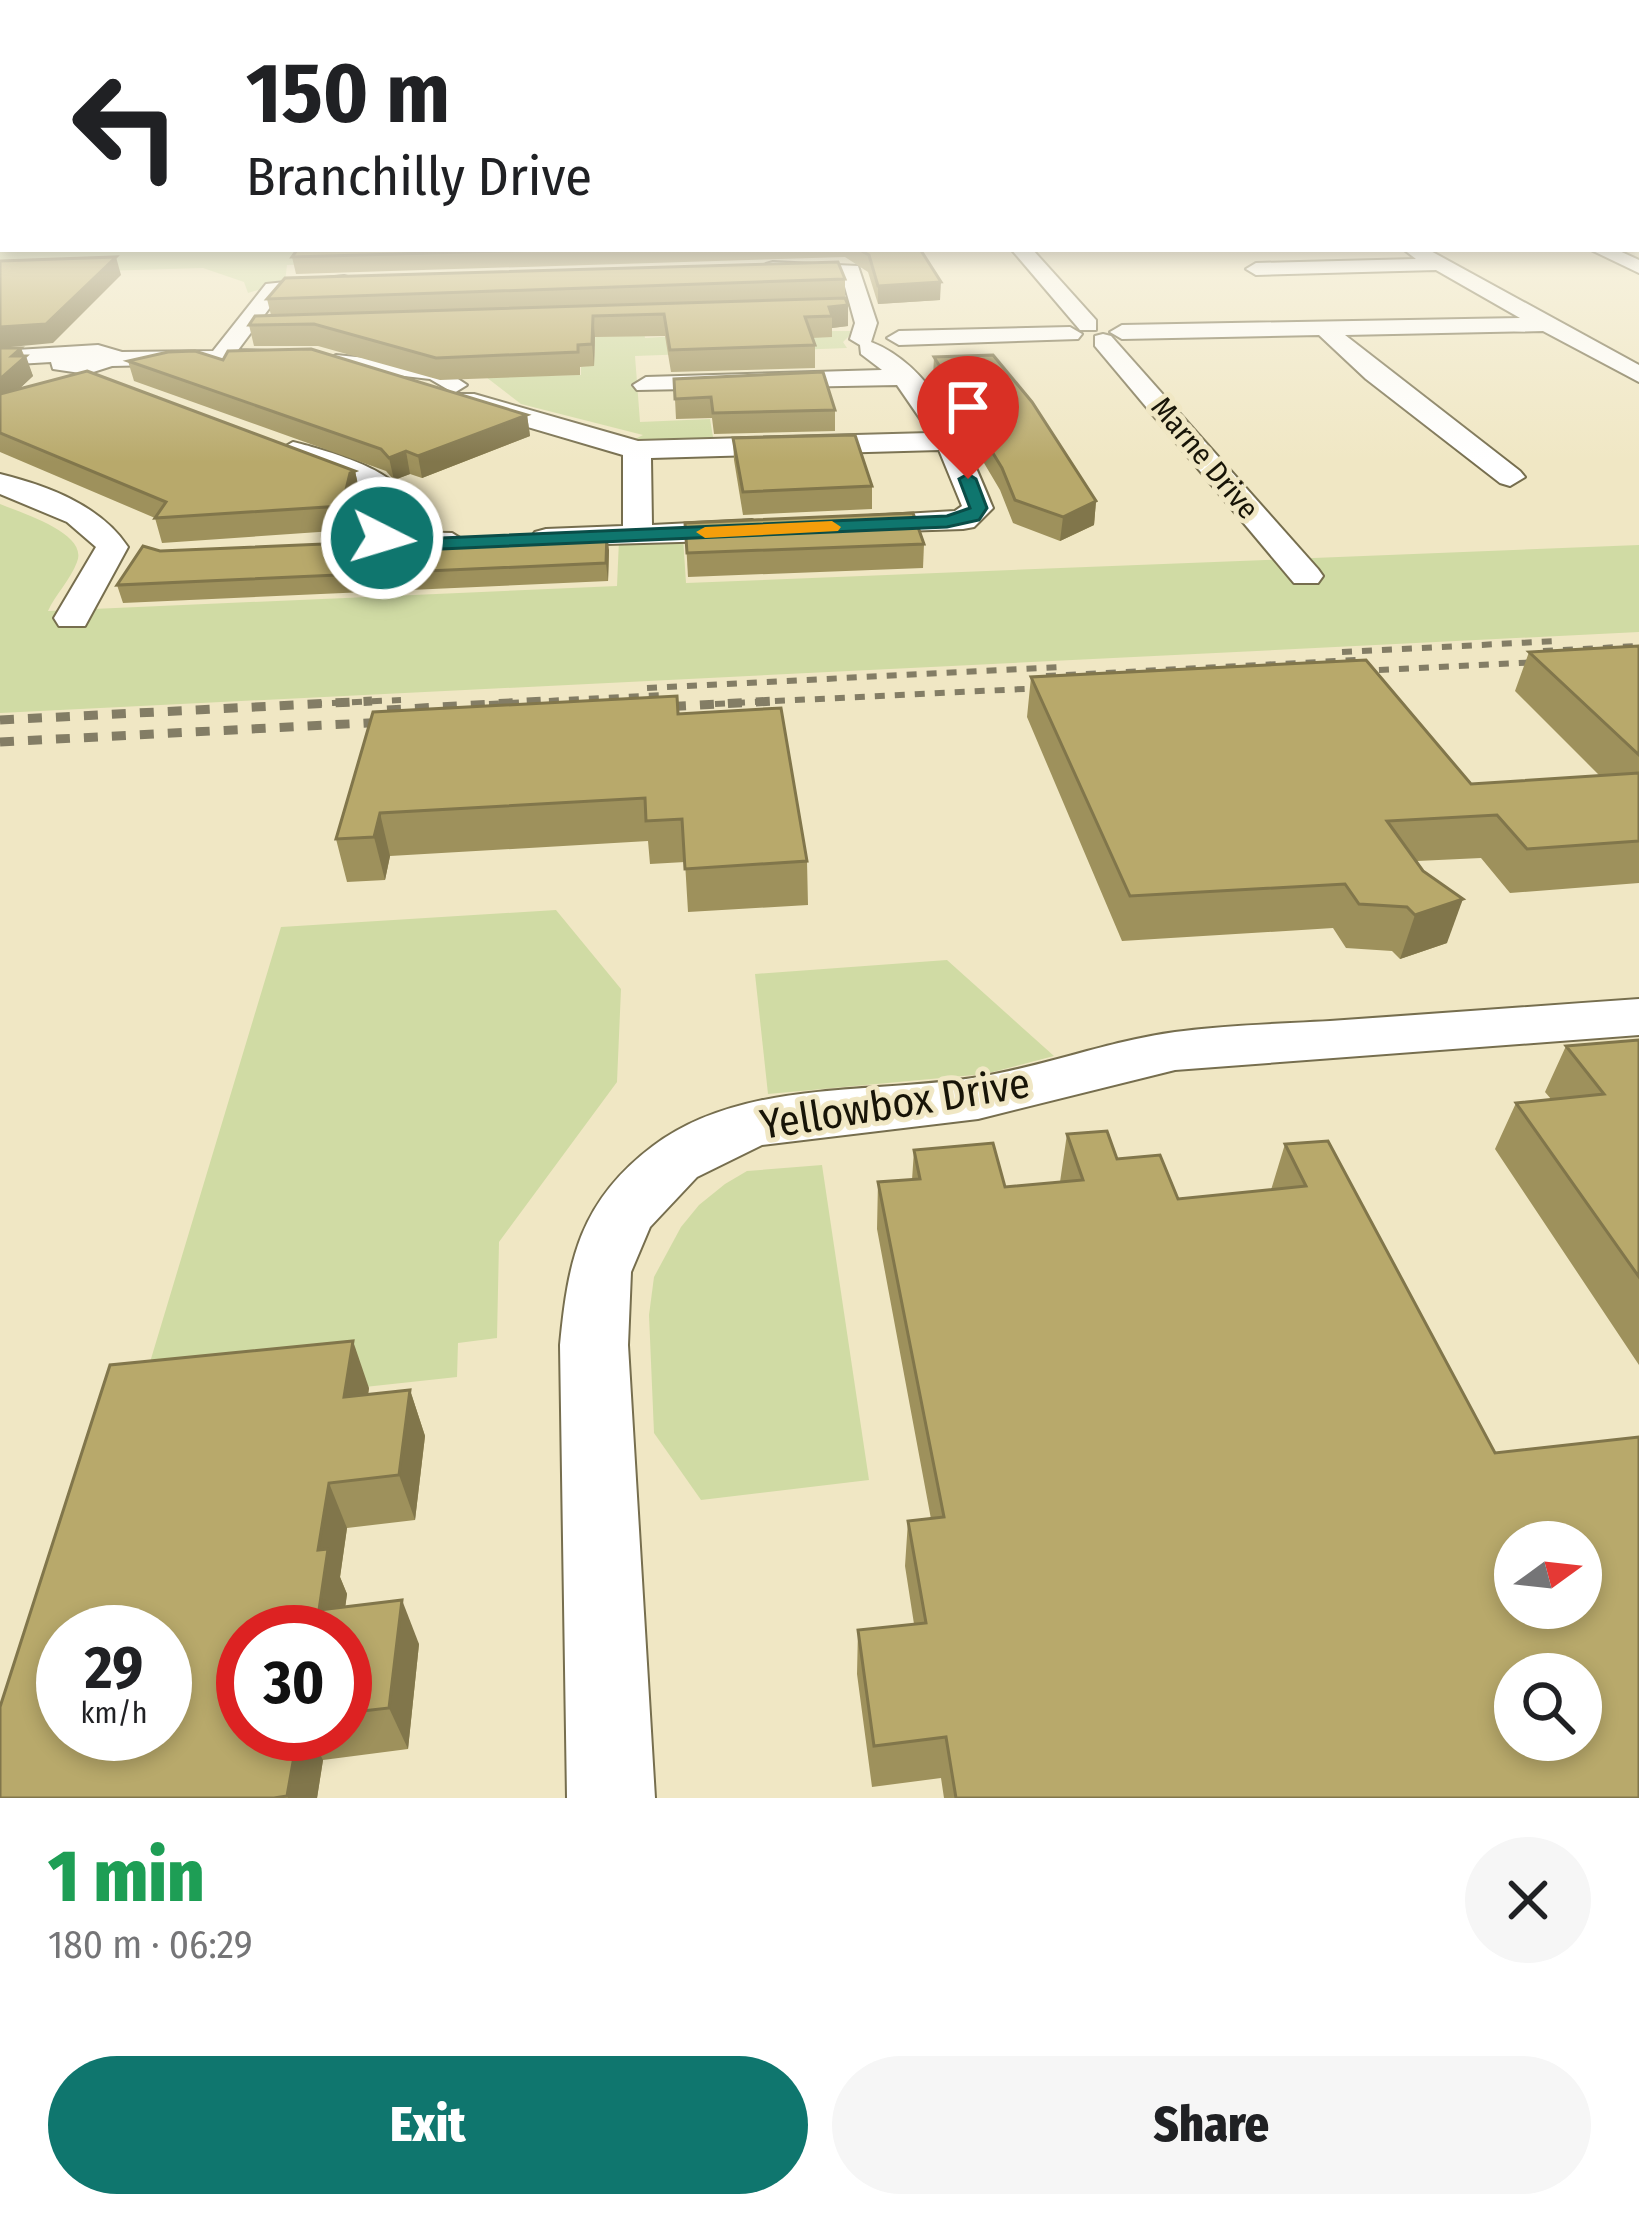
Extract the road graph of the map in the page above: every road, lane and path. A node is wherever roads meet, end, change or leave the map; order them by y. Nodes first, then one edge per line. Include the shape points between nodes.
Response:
1 (268, 294) edge
2 (862, 294) edge
3 (1061, 294) edge
4 (1493, 294) edge
5 (1547, 324) junction
6 (1322, 325) junction
7 (283, 326) edge
8 (242, 328) junction
9 (1096, 333) junction
10 (881, 340) junction
11 (645, 356) dead end
12 (86, 357) junction
13 (219, 359) junction
14 (0, 361) edge
15 (1639, 375) edge
16 (646, 386) junction
17 (124, 391) edge
18 (649, 417) dead end
19 (268, 441) edge
20 (950, 441) junction
21 (637, 450) junction
22 (1510, 477) dead end
23 (0, 483) edge
24 (637, 524) dead end
25 (1306, 576) dead end
26 (72, 618) dead end
27 (1639, 1016) edge
28 (611, 1798) edge

1 - 8 street
2 - 10 street
3 - 9 street, Marne Drive
4 - 5 street
5 - 6 street
5 - 15 street
6 - 9 street
6 - 22 street
7 - 8 street
8 - 13 street
9 - 10 street
9 - 25 street, Marne Drive
10 - 16 street
10 - 20 street
11 - 16 street
12 - 13 street
12 - 14 street
12 - 17 street via 90,377
13 - 21 street via 317,357 438,385 476,404
16 - 18 street
19 - 20 street via 374,481 388,503 369,541 395,544 947,522 979,508
20 - 21 street
21 - 24 street
23 - 26 street via 107,536 108,559
27 - 28 street, Yellowbox Drive via 1175,1051 977,1098 787,1118 734,1130 684,1154 621,1218 599,1272 594,1346

